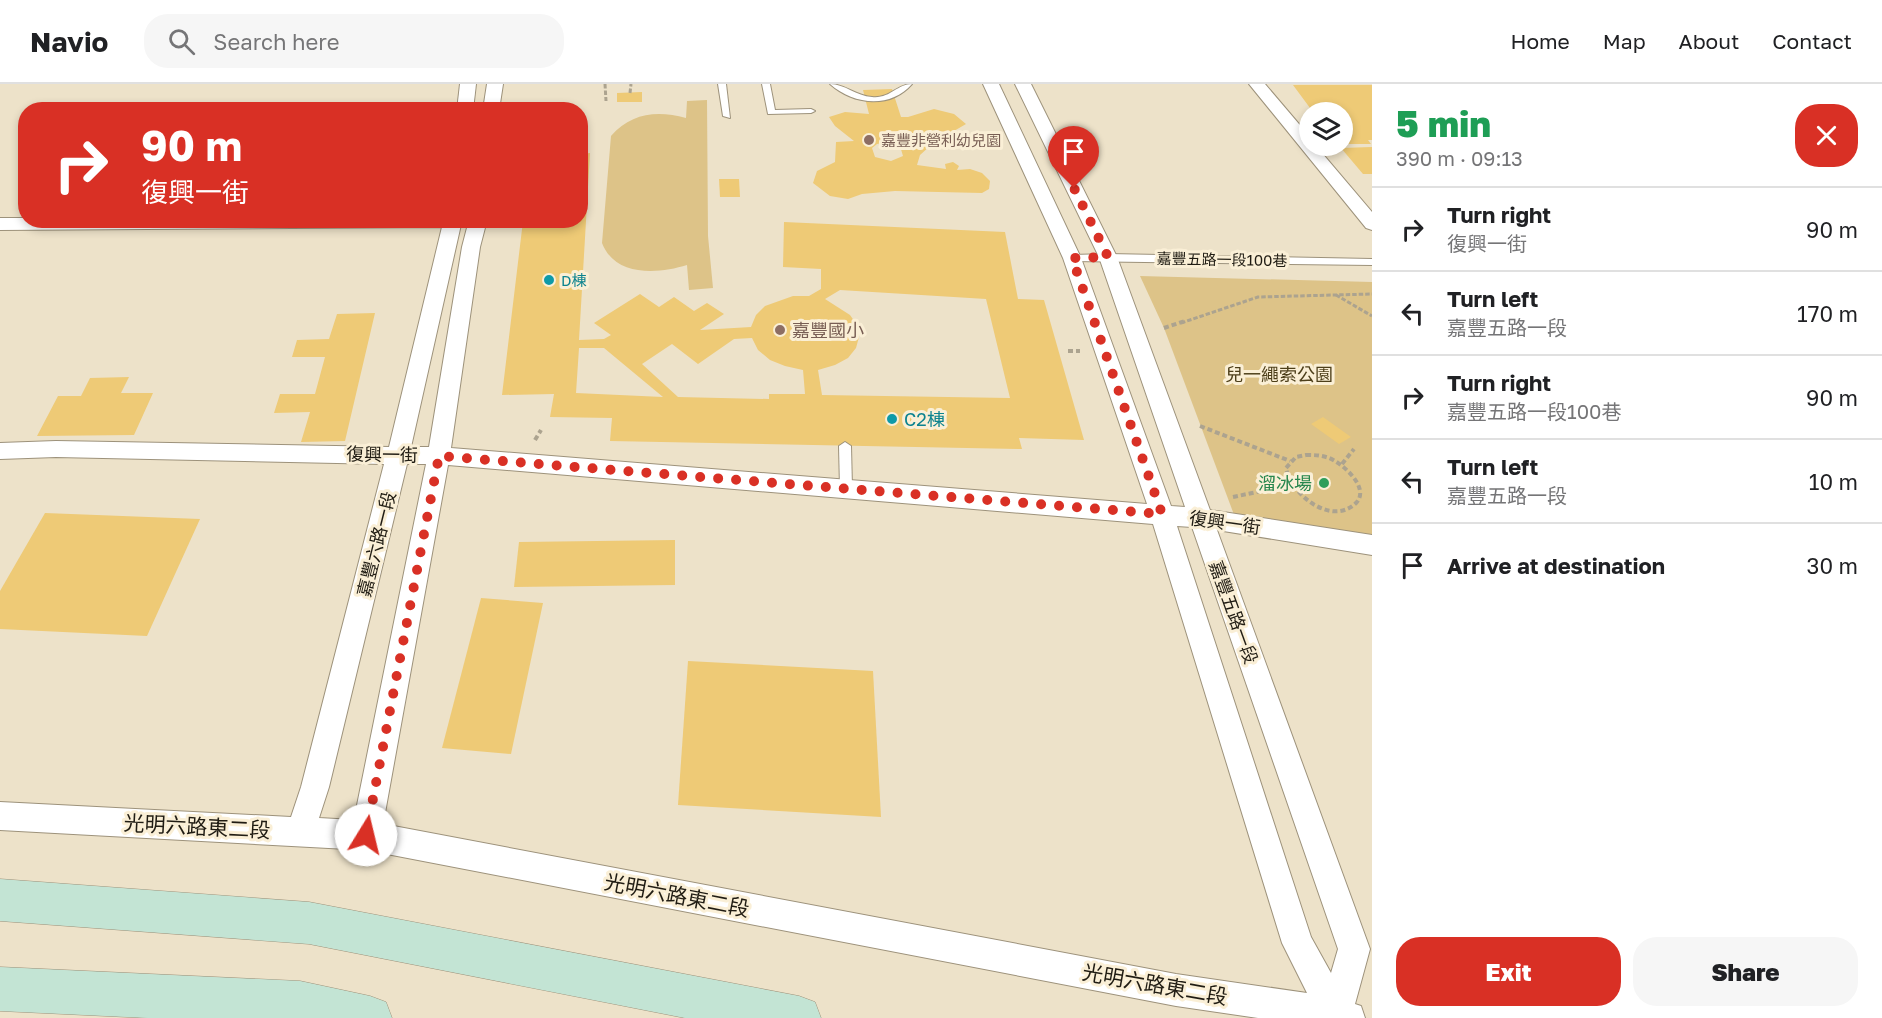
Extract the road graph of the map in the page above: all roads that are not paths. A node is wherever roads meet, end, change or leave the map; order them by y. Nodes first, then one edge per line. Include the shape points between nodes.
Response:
1 (468, 84) edge
2 (495, 84) edge
3 (722, 84) edge
4 (766, 84) edge
5 (834, 84) edge
6 (908, 84) edge
7 (991, 84) edge
8 (1023, 84) edge
9 (1257, 84) edge
10 (466, 102) edge
11 (492, 102) edge
12 (811, 111) dead end
13 (727, 116) dead end
14 (18, 210) edge
15 (0, 211) edge
16 (0, 224) edge
17 (18, 224) edge
18 (1372, 224) edge
19 (451, 228) edge
20 (476, 228) edge
21 (1108, 257) junction
22 (1072, 258) junction
23 (1372, 262) edge
24 (845, 446) dead end
25 (0, 451) edge
26 (398, 454) junction
27 (439, 456) junction
28 (846, 488) junction
29 (1162, 514) junction
30 (1200, 518) junction
31 (1372, 545) edge
32 (0, 816) edge
33 (301, 830) junction
34 (366, 835) junction
35 (0, 900) edge
36 (0, 990) edge
37 (211, 1008) edge
38 (1340, 1016) edge
39 (370, 1018) edge
40 (799, 1018) edge

1 - 10 street
2 - 11 street
3 - 13 lane
4 - 12 lane via 771,112
5 - 6 lane via 852,96 874,100 895,95
7 - 22 street, 嘉豐五路一段
8 - 21 street, 嘉豐五路一段
9 - 18 street
14 - 15 street
16 - 17 street
19 - 26 street, 嘉豐六路一段
20 - 27 street
21 - 22 lane, 嘉豐五路一段100巷
21 - 23 lane, 嘉豐五路一段100巷
21 - 30 street, 嘉豐五路一段
22 - 29 street, 嘉豐五路一段
24 - 28 lane
25 - 26 street, 復興一街
26 - 27 street, 復興一街
26 - 33 street, 嘉豐六路一段
27 - 28 street, 復興一街
27 - 34 street
28 - 29 street, 復興一街
29 - 30 street, 復興一街
29 - 38 street, 嘉豐五路一段 via 1298,943
30 - 31 street, 復興一街
30 - 38 street, 嘉豐五路一段 via 1354,949
32 - 33 street, 光明六路東二段
33 - 34 street, 光明六路東二段
34 - 38 street, 光明六路東二段 via 1176,990
35 - 40 main road via 309,922
36 - 37 main road
37 - 39 main road via 300,1003

